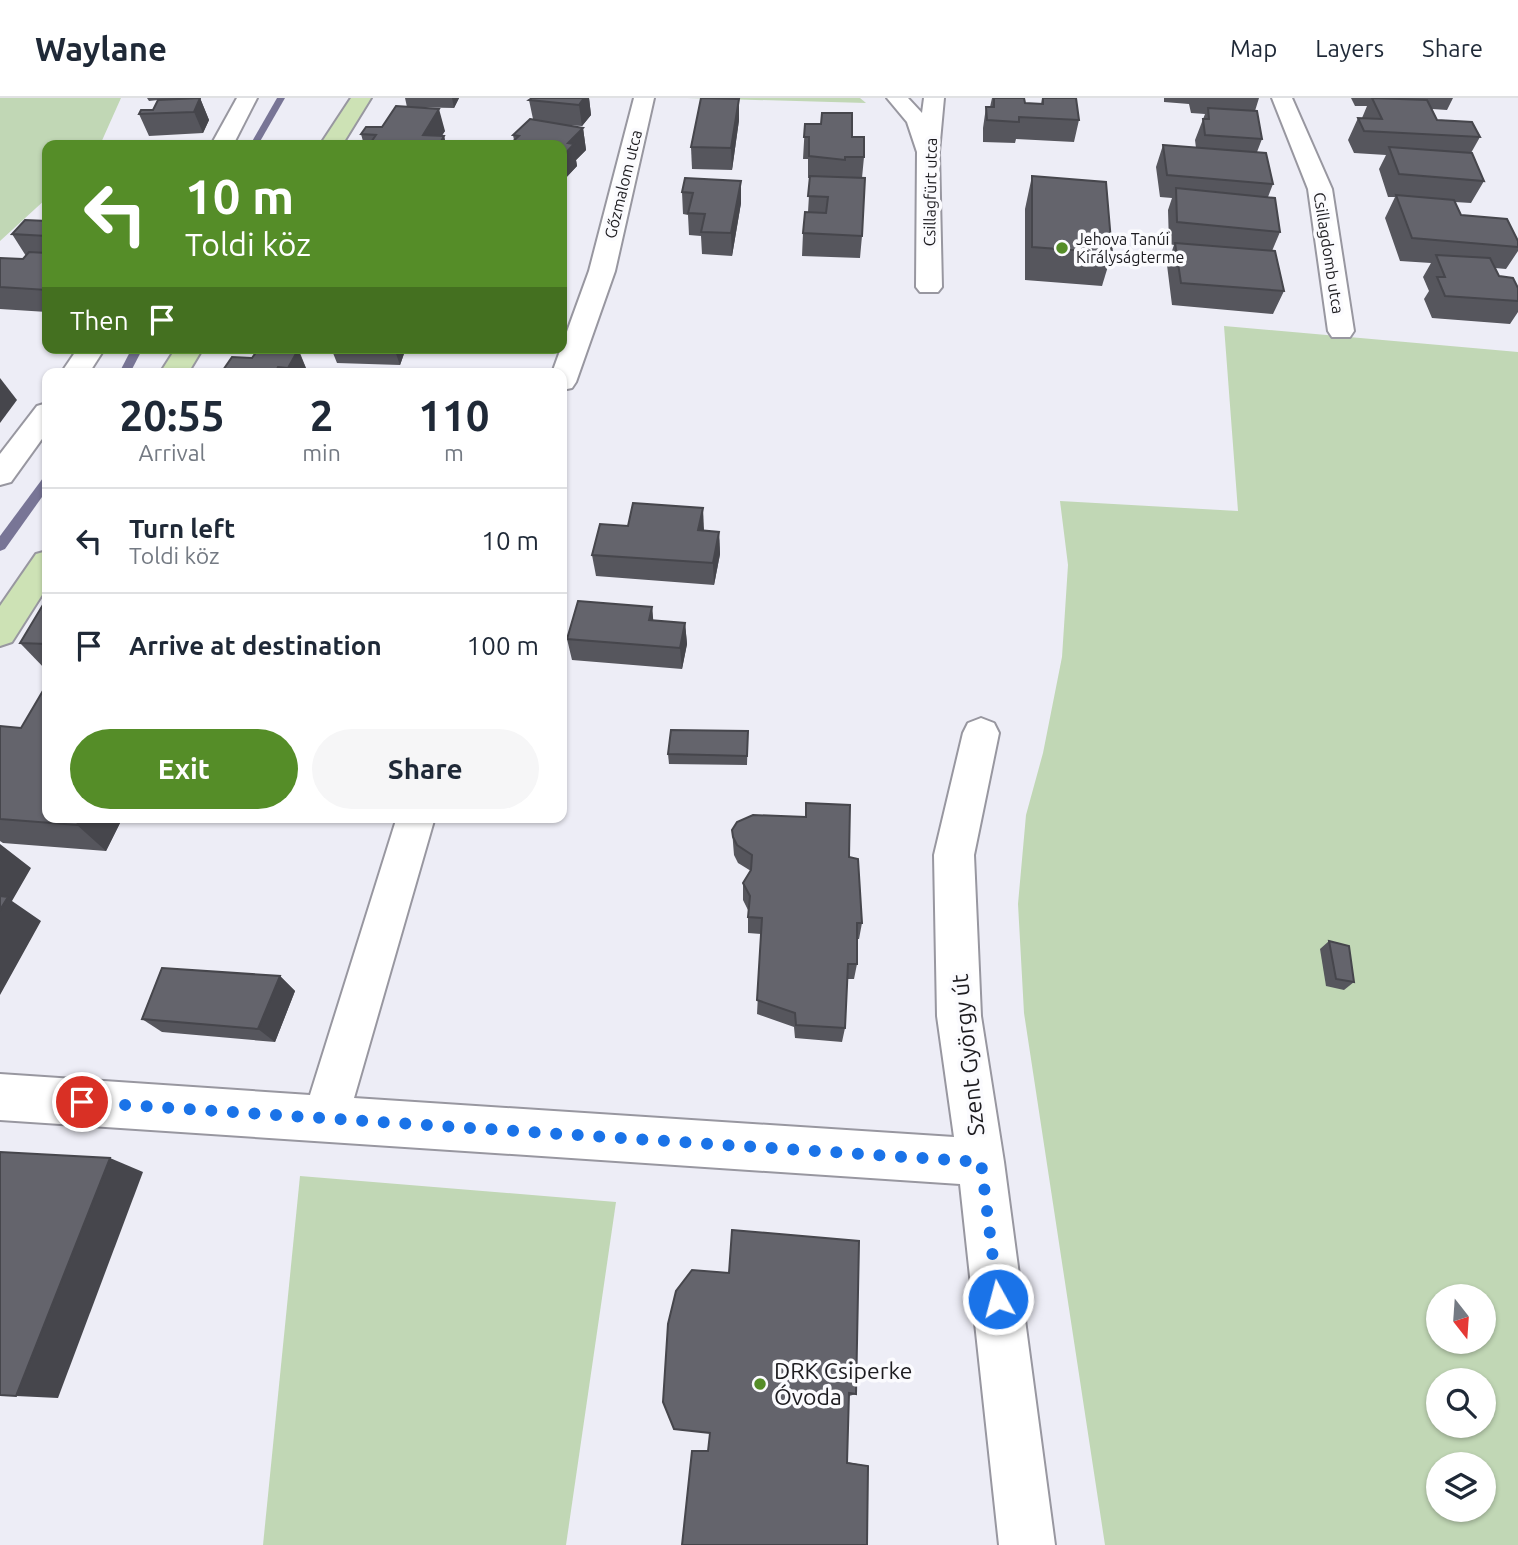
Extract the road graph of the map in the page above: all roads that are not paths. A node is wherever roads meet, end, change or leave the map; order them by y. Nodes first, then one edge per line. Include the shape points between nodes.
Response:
1 (247, 98) edge
2 (360, 98) edge
3 (644, 98) edge
4 (897, 98) edge
5 (934, 98) edge
6 (1282, 98) edge
7 (225, 140) edge
8 (334, 140) edge
9 (929, 152) junction
10 (929, 287) dead end
11 (1341, 331) dead end
12 (567, 368) edge
13 (42, 419) edge
14 (0, 475) edge
15 (42, 570) edge
16 (0, 633) edge
17 (981, 733) dead end
18 (414, 823) edge
19 (0, 1097) edge
20 (325, 1119) junction
21 (981, 1162) junction
22 (1027, 1545) edge

1 - 7 street
2 - 8 street
3 - 12 street, Gőzmalom utca via 602,271
4 - 9 street via 917,121
5 - 9 street, Csillagfürt utca
6 - 11 street, Csillagdomb utca via 1320,189
9 - 10 street, Csillagfürt utca
13 - 14 street
15 - 16 street
17 - 21 street, Szent György út via 954,855 960,1016
18 - 20 street
19 - 20 street
20 - 21 street
21 - 22 street, Szent György út

